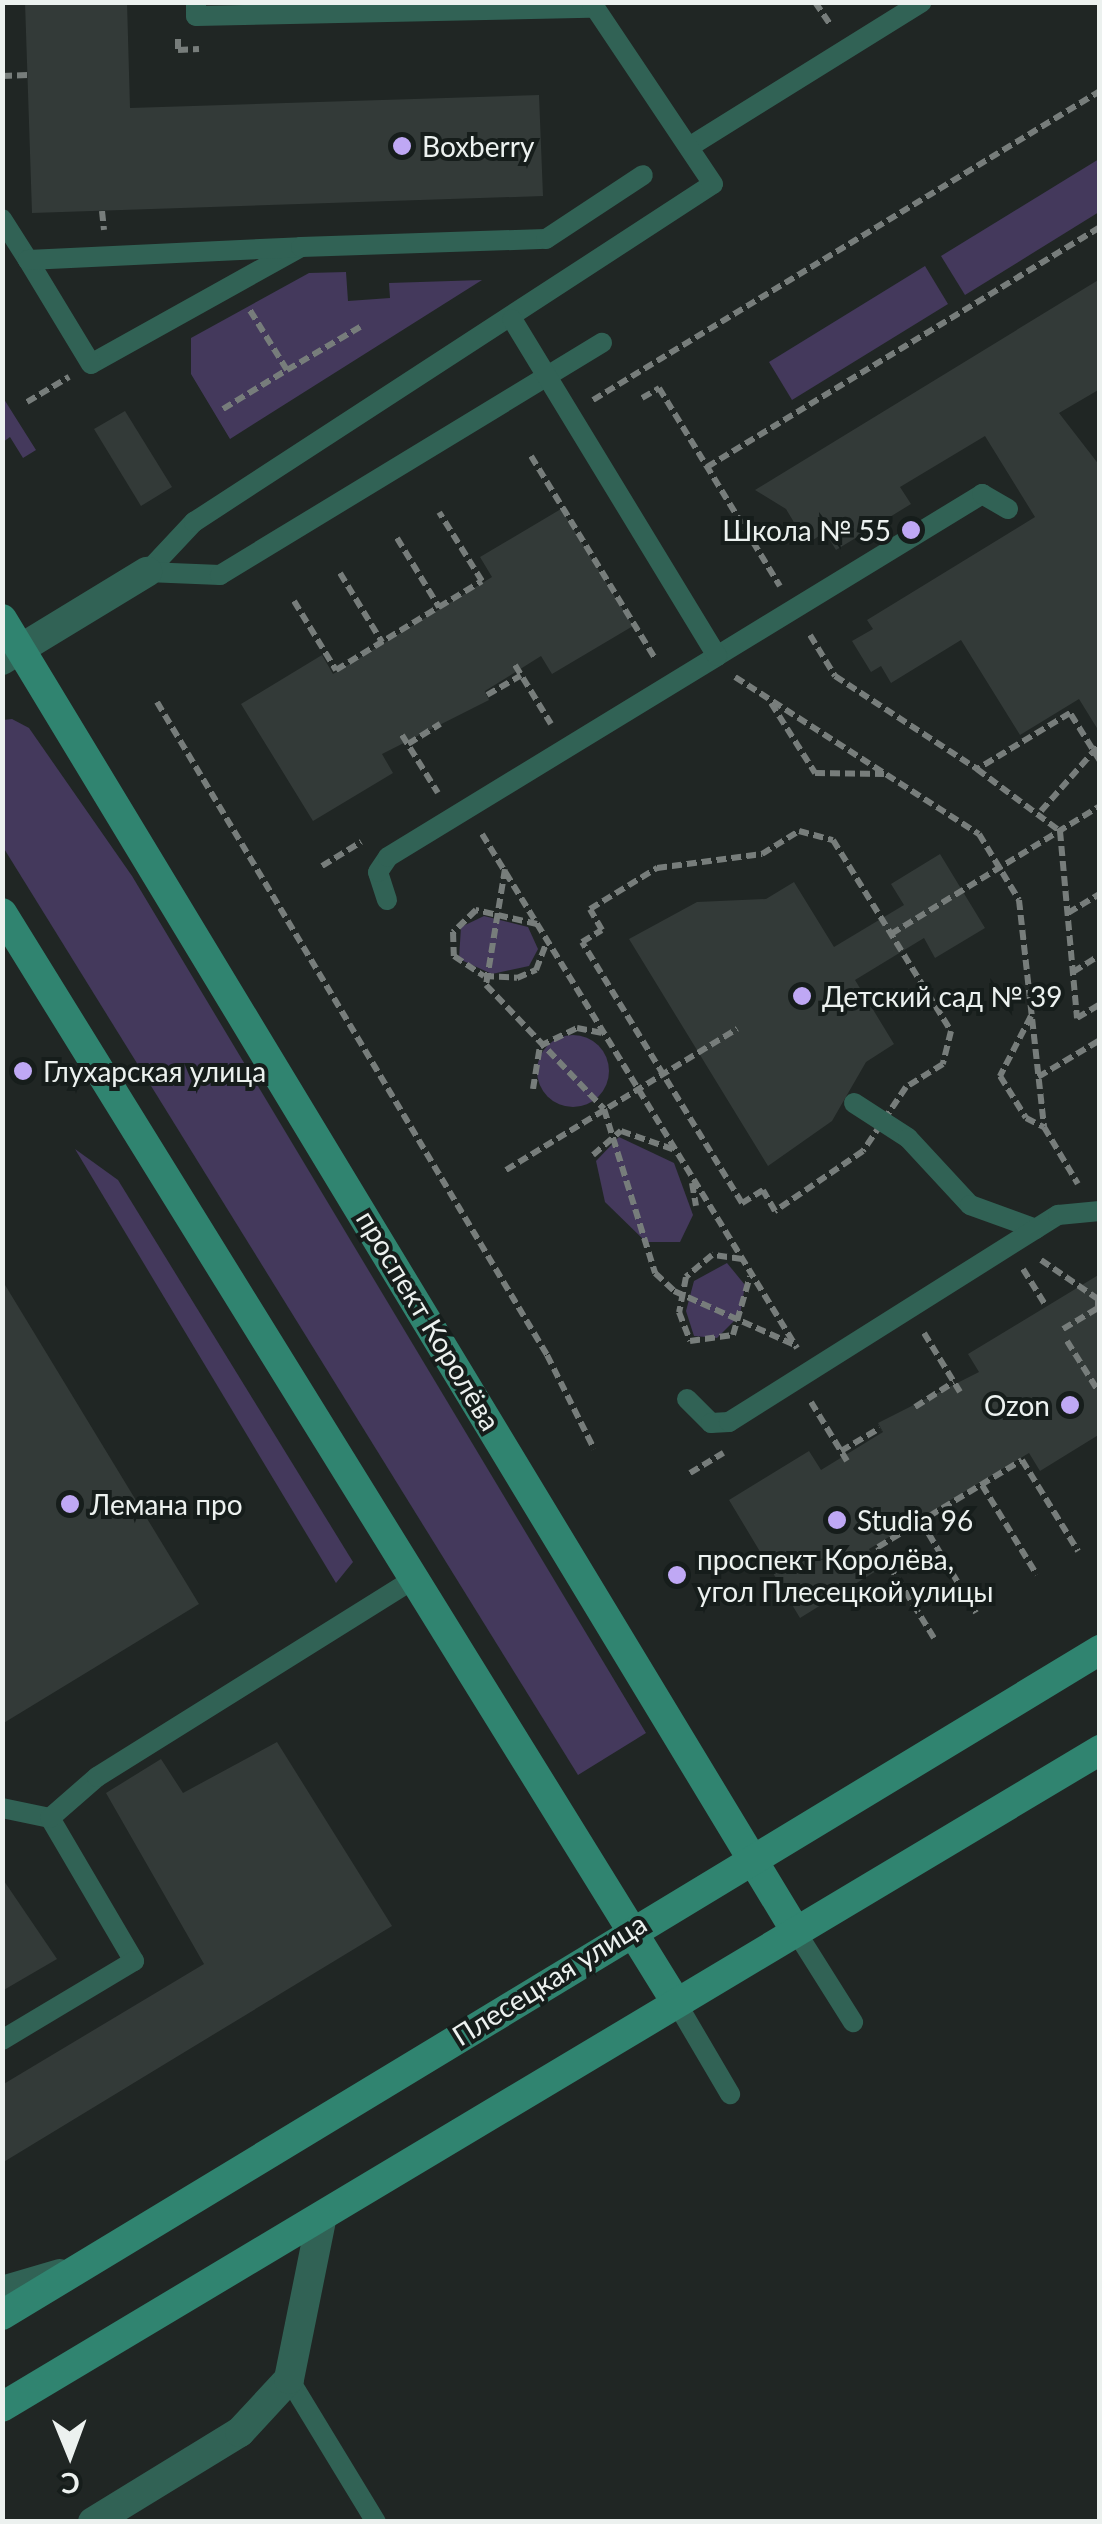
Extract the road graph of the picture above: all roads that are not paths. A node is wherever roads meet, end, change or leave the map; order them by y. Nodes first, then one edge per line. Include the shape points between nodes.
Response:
1 (196, 2) edge
2 (922, 2) edge
3 (590, 5) edge
4 (689, 147) junction
5 (643, 175) dead end
6 (2, 218) edge
7 (300, 247) junction
8 (28, 260) junction
9 (512, 319) junction
10 (602, 343) dead end
11 (547, 376) junction
12 (1008, 509) dead end
13 (147, 572) junction
14 (2, 619) edge
15 (12, 654) edge
16 (717, 656) junction
17 (387, 900) dead end
18 (2, 913) edge
19 (854, 1103) dead end
20 (1096, 1209) edge
21 (1036, 1229) junction
22 (687, 1399) dead end
23 (415, 1578) junction
24 (1100, 1650) edge
25 (1100, 1750) edge
26 (2, 1808) edge
27 (50, 1818) junction
28 (752, 1856) junction
29 (632, 1928) junction
30 (796, 1930) junction
31 (676, 2002) junction
32 (853, 2022) dead end
33 (2, 2040) edge
34 (730, 2094) dead end
35 (322, 2216) junction
36 (82, 2267) junction
37 (2, 2291) edge
38 (2, 2315) edge
39 (289, 2379) junction
40 (2, 2407) edge
41 (93, 2522) edge
42 (376, 2522) edge

1 - 3 lane via 196,16
2 - 4 lane
3 - 4 lane
4 - 9 lane via 713,184
5 - 7 lane via 546,239
6 - 8 lane
7 - 8 lane
7 - 8 lane via 92,364
9 - 11 lane
9 - 13 lane via 194,522
10 - 11 lane
11 - 13 lane via 220,576
11 - 16 lane
12 - 16 lane via 982,494
13 - 15 street
14 - 15 street, проспект Королёва
15 - 28 street, проспект Королёва
16 - 17 lane via 388,856 378,872
18 - 23 street
19 - 21 lane via 884,1122 970,1206
20 - 21 lane
21 - 22 lane via 1012,1250 729,1422 711,1423
23 - 27 lane via 97,1777
23 - 29 street
24 - 28 street, Плесецкая улица
25 - 30 street
26 - 27 lane
27 - 33 lane via 134,1961
28 - 29 street, Плесецкая улица
28 - 30 street, проспект Королёва
29 - 31 street
29 - 36 street, Плесецкая улица
30 - 31 street
30 - 32 lane, проспект Королёва
31 - 34 lane
31 - 35 street
35 - 39 street
35 - 40 street
36 - 37 street
36 - 38 street, Плесецкая улица
39 - 41 street via 240,2432
39 - 42 lane

